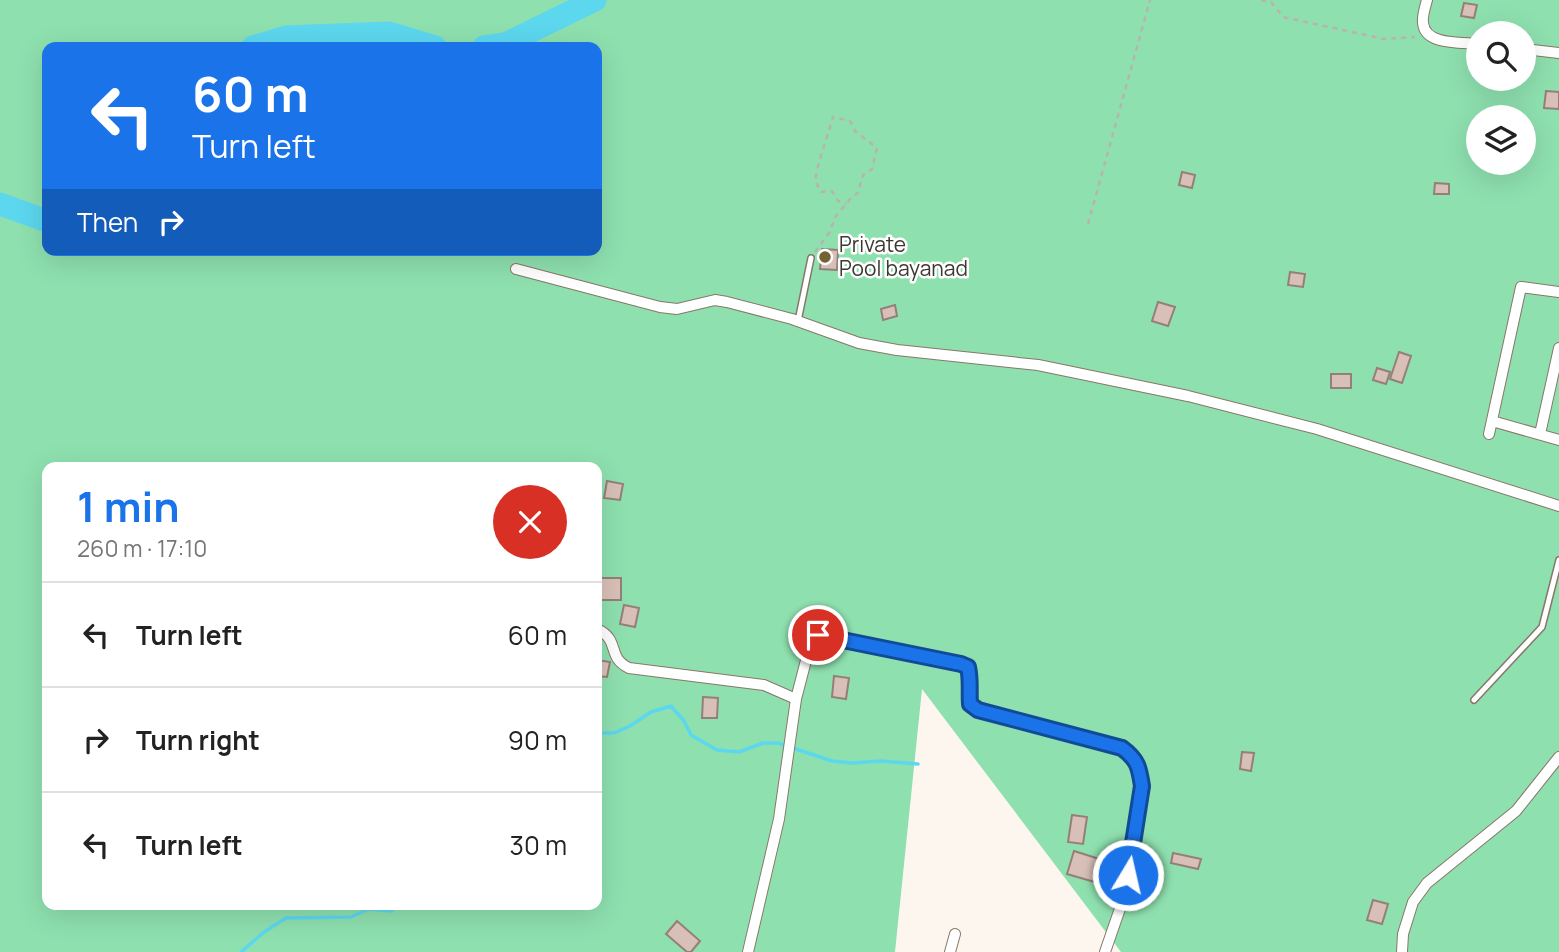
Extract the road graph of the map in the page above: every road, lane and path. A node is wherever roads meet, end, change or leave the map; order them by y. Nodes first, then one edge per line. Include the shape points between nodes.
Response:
1 (1150, 0) edge
2 (1261, 0) edge
3 (1427, 0) edge
4 (1429, 36) junction
5 (1466, 43) edge
6 (1536, 50) edge
7 (1559, 53) edge
8 (846, 204) junction
9 (1088, 224) dead end
10 (811, 258) joint
11 (516, 269) dead end
12 (1559, 292) edge
13 (798, 321) junction
14 (1559, 348) edge
15 (1492, 421) junction
16 (1489, 434) dead end
17 (1540, 434) junction
18 (1559, 439) edge
19 (1559, 506) edge
20 (1559, 560) edge
21 (602, 632) edge
22 (796, 699) junction
23 (1474, 700) dead end
24 (1559, 757) edge
25 (955, 934) dead end
26 (748, 952) edge
27 (950, 952) edge
28 (1105, 952) edge
29 (1402, 952) edge

1 - 9 path
2 - 4 path via 1271,2 1283,17 1384,39
3 - 4 street via 1423,28
4 - 5 street
6 - 7 street
8 - 8 path via 858,193 863,175 872,169 877,148 855,131 850,121 834,117 816,179 821,192 832,191
8 - 10 path
10 - 13 lane
11 - 13 street via 660,307 677,309 715,300
12 - 15 street via 1521,287
13 - 19 street via 859,343 1038,365 1188,396 1317,429
14 - 17 street
15 - 16 street
15 - 17 street
17 - 18 street
20 - 23 lane via 1542,627
21 - 22 street via 620,664 764,685
22 - 26 street via 779,819
22 - 28 street via 810,645 818,635 826,636 961,664 968,667 970,704 978,710 1122,748 1133,757 1142,786 1125,897
24 - 29 street via 1516,811 1427,883 1413,902
25 - 27 street

